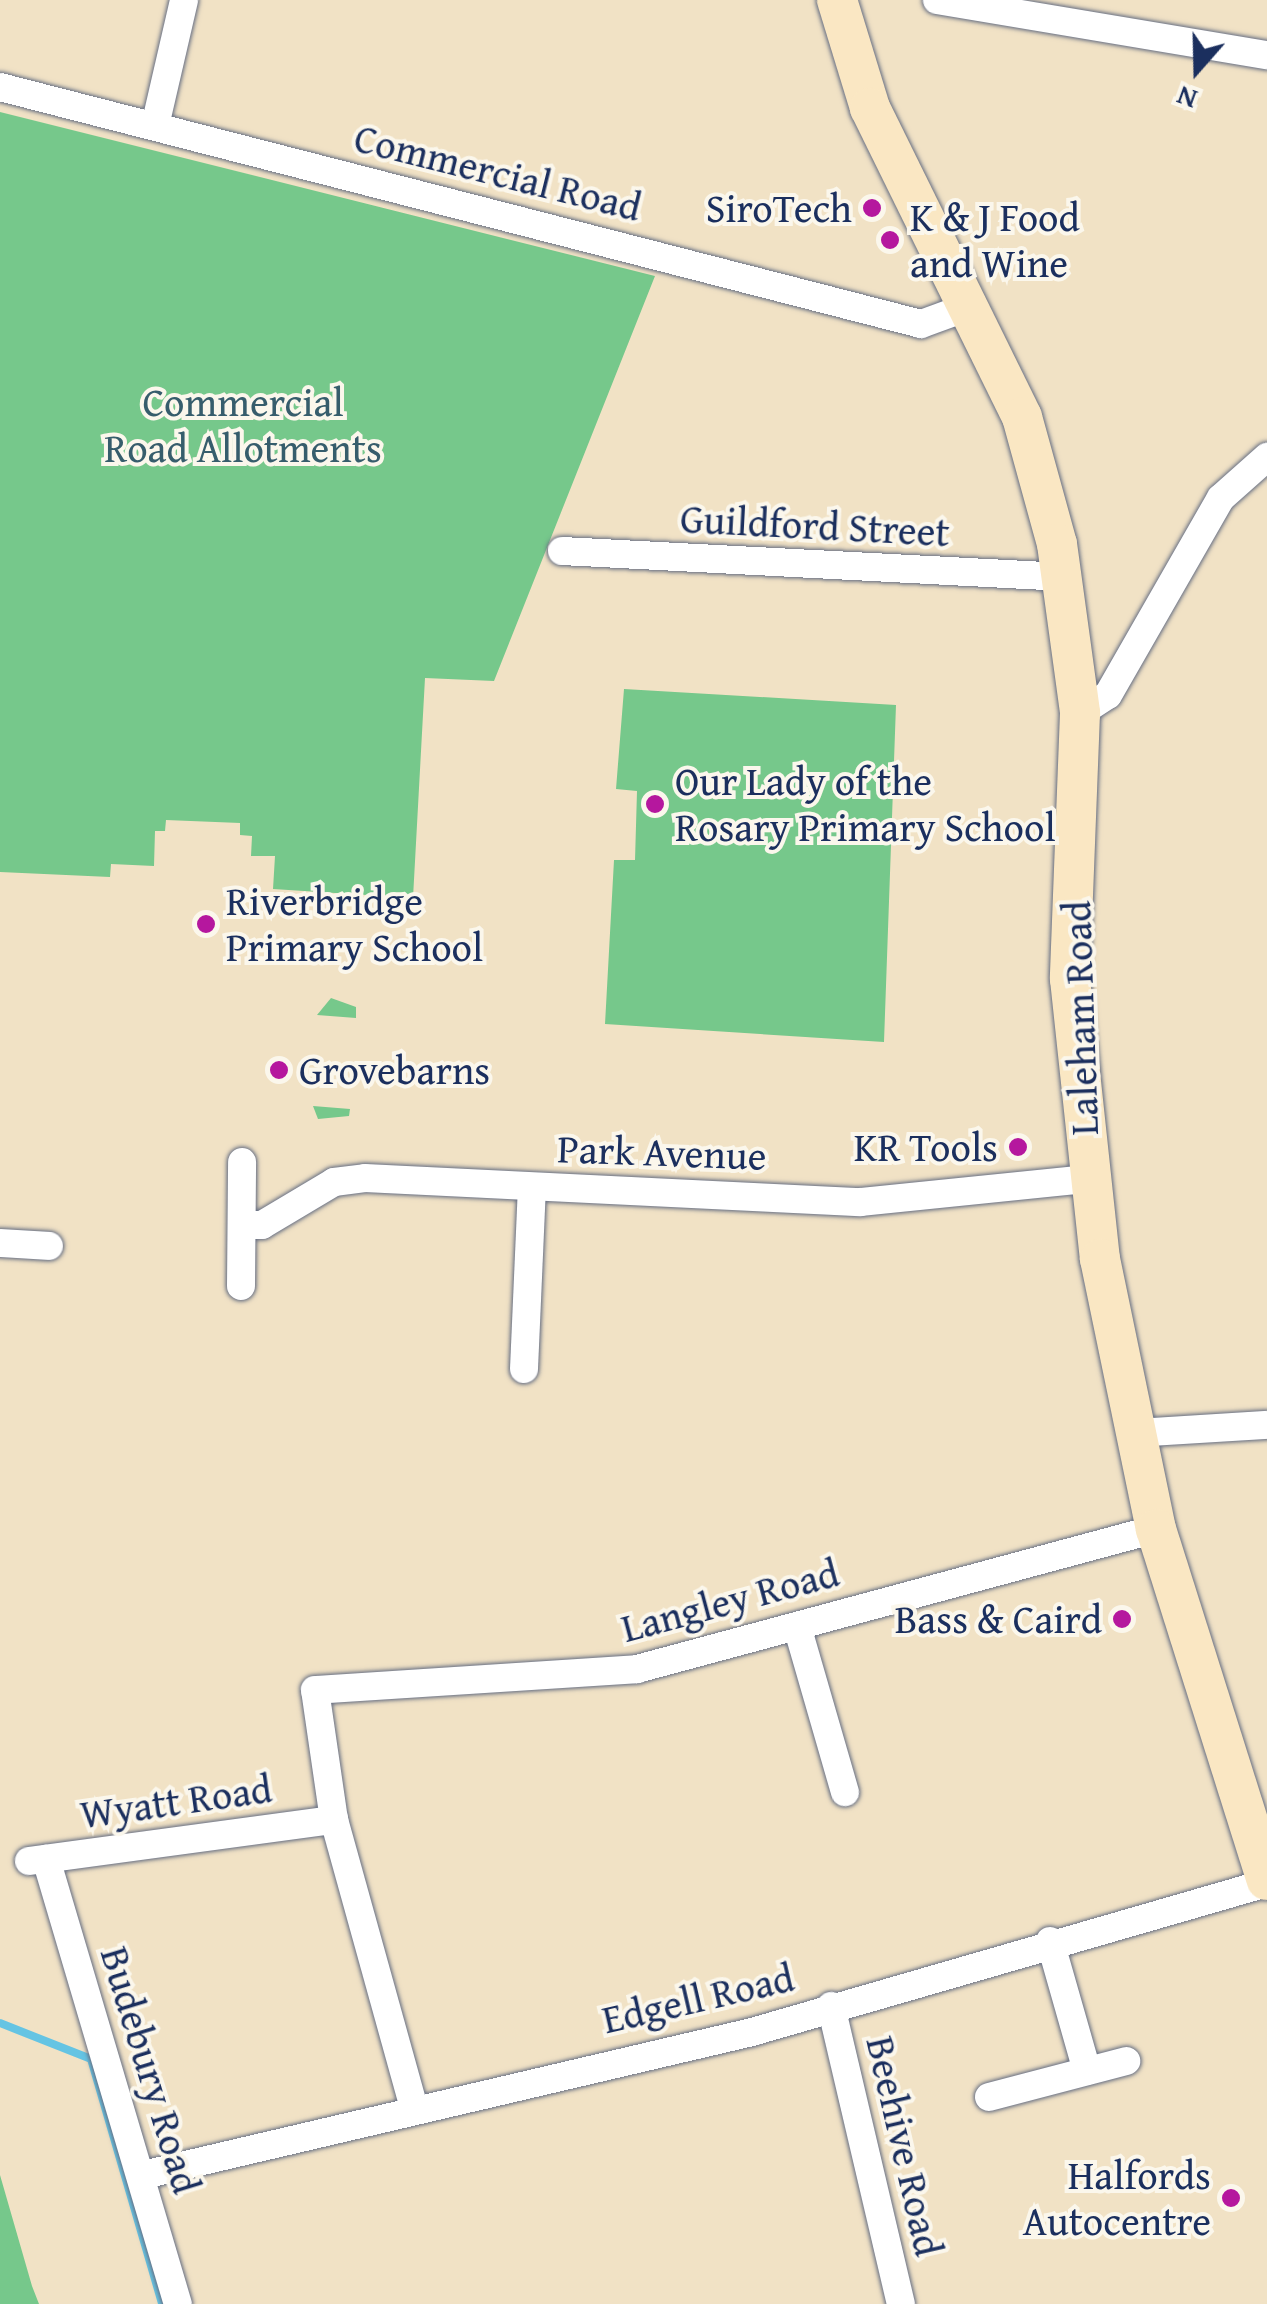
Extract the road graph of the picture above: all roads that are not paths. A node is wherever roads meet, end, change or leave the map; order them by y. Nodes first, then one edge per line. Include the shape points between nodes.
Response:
1 (184, 0) edge
2 (837, 0) edge
3 (936, 0) edge
4 (1267, 55) edge
5 (0, 87) edge
6 (155, 126) junction
7 (972, 305) junction
8 (1262, 470) edge
9 (562, 551) dead end
10 (1064, 577) junction
11 (1080, 714) junction
12 (242, 1162) dead end
13 (1088, 1179) junction
14 (532, 1187) junction
15 (243, 1225) junction
16 (0, 1243) edge
17 (48, 1246) dead end
18 (241, 1286) dead end
19 (524, 1369) dead end
20 (1267, 1425) edge
21 (1135, 1433) junction
22 (1156, 1530) junction
23 (796, 1626) junction
24 (315, 1690) joint
25 (845, 1792) dead end
26 (334, 1820) junction
27 (1261, 1835) edge
28 (37, 1860) joint
29 (1267, 1881) edge
30 (1050, 1941) junction
31 (831, 2006) junction
32 (1126, 2061) dead end
33 (1087, 2071) junction
34 (989, 2096) dead end
35 (414, 2108) junction
36 (143, 2175) junction
37 (178, 2304) edge
38 (900, 2304) edge

1 - 6 street
2 - 7 main road, Laleham Road via 870,108
3 - 4 street
5 - 6 street, Commercial Road
6 - 7 street, Commercial Road via 920,324
7 - 10 main road, Laleham Road via 1022,416
8 - 11 street via 1175,568 1108,696
9 - 10 street, Guildford Street
10 - 11 main road, Laleham Road
11 - 13 main road, Laleham Road via 1070,979
12 - 15 street
13 - 14 street, Park Avenue via 860,1202
13 - 21 main road, Laleham Road
14 - 15 street, Park Avenue via 364,1178 334,1182 262,1225
14 - 19 street
15 - 18 street
16 - 17 street
20 - 21 street
21 - 22 main road, Laleham Road
22 - 23 street, Langley Road
22 - 27 main road, Laleham Road
23 - 24 street, Langley Road via 637,1669
23 - 25 street
24 - 26 street, Wyatt Road
26 - 28 street, Wyatt Road
26 - 35 street, Wyatt Road
27 - 29 main road, Laleham Road
28 - 36 street, Budebury Road
29 - 30 street, Edgell Road
30 - 31 street, Edgell Road
30 - 33 street
31 - 35 street, Edgell Road
31 - 38 street, Beehive Road
32 - 33 street
33 - 34 street
35 - 36 street, Edgell Road
36 - 37 street, Budebury Road

